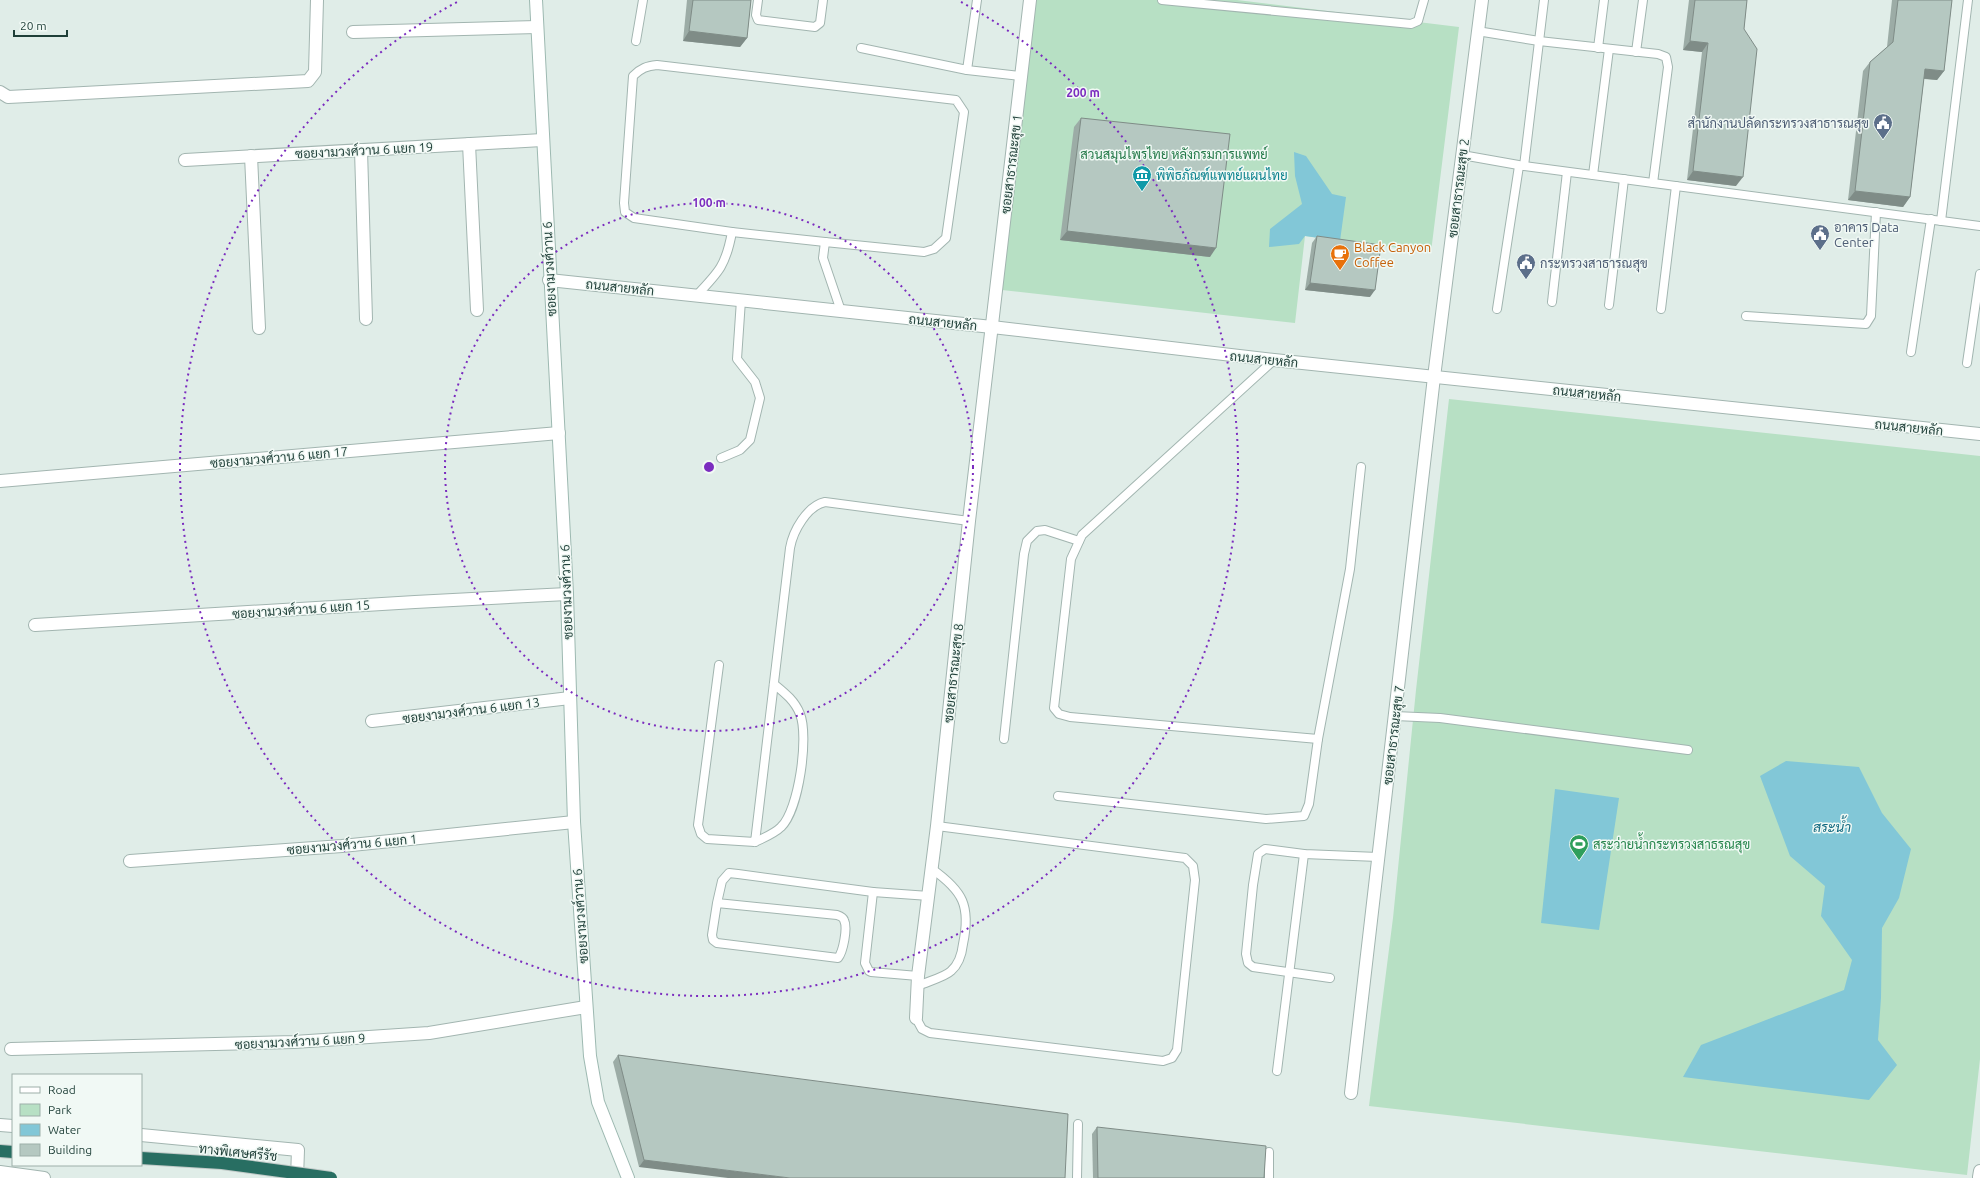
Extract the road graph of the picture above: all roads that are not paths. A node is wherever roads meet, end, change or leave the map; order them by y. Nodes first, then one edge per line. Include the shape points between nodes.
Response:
1 (317, 0) edge
2 (536, 0) edge
3 (643, 0) edge
4 (758, 0) edge
5 (823, 0) edge
6 (977, 0) edge
7 (1030, 0) edge
8 (1162, 0) edge
9 (1249, 0) edge
10 (1424, 0) edge
11 (1482, 0) edge
12 (1544, 0) edge
13 (1604, 0) edge
14 (1643, 0) edge
15 (1968, 0) edge
16 (1247, 9) junction
17 (537, 27) junction
18 (1477, 31) junction
19 (353, 32) dead end
20 (636, 41) dead end
21 (1539, 41) junction
22 (861, 48) dead end
23 (1598, 48) junction
24 (1609, 49) junction
25 (1636, 52) junction
26 (967, 70) junction
27 (1021, 76) junction
28 (0, 92) edge
29 (542, 140) junction
30 (469, 144) junction
31 (361, 150) junction
32 (1462, 155) junction
33 (251, 156) junction
34 (185, 160) dead end
35 (1521, 166) junction
36 (1567, 172) junction
37 (1593, 175) junction
38 (1624, 179) junction
39 (1653, 183) junction
40 (1676, 186) junction
41 (1876, 212) junction
42 (1931, 219) junction
43 (1941, 221) junction
44 (1980, 226) edge
45 (732, 232) junction
46 (825, 242) junction
47 (1980, 274) edge
48 (549, 280) junction
49 (696, 296) junction
50 (741, 300) junction
51 (1552, 302) dead end
52 (1609, 305) dead end
53 (1497, 309) dead end
54 (1661, 309) dead end
55 (477, 310) dead end
56 (841, 311) junction
57 (1746, 316) dead end
58 (366, 319) dead end
59 (992, 327) junction
60 (259, 328) dead end
61 (1912, 352) dead end
62 (1274, 360) junction
63 (1967, 363) dead end
64 (1434, 377) junction
65 (559, 433) junction
66 (1980, 434) edge
67 (721, 458) dead end
68 (1361, 467) dead end
69 (0, 481) edge
70 (969, 521) junction
71 (1079, 541) junction
72 (567, 594) junction
73 (35, 625) dead end
74 (719, 665) dead end
75 (774, 684) junction
76 (570, 698) junction
77 (1395, 716) junction
78 (372, 721) dead end
79 (1004, 739) dead end
80 (1318, 739) junction
81 (1688, 750) dead end
82 (1058, 796) dead end
83 (574, 822) junction
84 (937, 826) junction
85 (754, 842) junction
86 (1304, 854) junction
87 (1378, 857) junction
88 (130, 861) dead end
89 (932, 869) junction
90 (873, 892) junction
91 (929, 896) junction
92 (717, 903) junction
93 (1290, 973) junction
94 (1330, 978) dead end
95 (918, 981) junction
96 (586, 1007) junction
97 (916, 1018) joint
98 (11, 1049) dead end
99 (1277, 1070) dead end
100 (1351, 1093) dead end
101 (1078, 1124) dead end
102 (0, 1125) edge
103 (12, 1126) edge
104 (142, 1135) edge
105 (0, 1151) edge
106 (12, 1152) edge
107 (1269, 1152) dead end
108 (142, 1158) edge
109 (0, 1172) edge
110 (44, 1178) edge
111 (297, 1178) edge
112 (331, 1178) edge
113 (628, 1178) edge
114 (1077, 1178) edge
115 (1269, 1178) edge

1 - 28 street via 315,72 308,81 8,97
2 - 17 street, ซอยงามวงศ์วาน 6
3 - 20 lane
4 - 5 lane via 758,20 815,27 820,23
6 - 26 lane
7 - 27 street, ซอยสาธารณะสุข 1
8 - 16 lane
9 - 16 lane
10 - 16 lane via 1418,21 1411,24
11 - 18 street, ซอยสาธารณะสุข 2
12 - 21 lane
13 - 23 lane
14 - 25 lane
15 - 43 lane
17 - 19 street
17 - 29 street, ซอยงามวงศ์วาน 6
18 - 21 lane
18 - 32 street, ซอยสาธารณะสุข 2
21 - 23 lane
21 - 35 lane
22 - 26 lane
23 - 24 lane
24 - 25 lane
24 - 37 lane
25 - 39 lane via 1663,55 1668,60
26 - 27 lane
27 - 59 street, ซอยสาธารณะสุข 1
29 - 30 street, ซอยงามวงศ์วาน 6 แยก 19
29 - 48 street, ซอยงามวงศ์วาน 6
30 - 31 street, ซอยงามวงศ์วาน 6 แยก 19
30 - 55 street
31 - 33 street, ซอยงามวงศ์วาน 6 แยก 19
31 - 58 street
32 - 35 lane
32 - 64 street, ซอยสาธารณะสุข 2
33 - 34 street, ซอยงามวงศ์วาน 6 แยก 19
33 - 60 street
35 - 36 lane
35 - 53 lane
36 - 37 lane
36 - 51 lane
37 - 38 lane
38 - 39 lane
38 - 52 lane
39 - 40 lane
40 - 41 lane
40 - 54 lane
41 - 42 lane
41 - 57 lane via 1871,316 1866,324
42 - 43 lane
42 - 61 lane
43 - 44 lane
45 - 46 lane
45 - 46 lane via 634,218 626,212 624,203 633,76 639,70 657,65 956,100 964,112 946,238 941,244 924,252
45 - 49 lane via 726,258 720,270
46 - 56 lane via 822,258
47 - 63 lane
48 - 49 street, ถนนสายหลัก
48 - 65 street, ซอยงามวงศ์วาน 6
49 - 50 street, ถนนสายหลัก
50 - 56 street, ถนนสายหลัก
50 - 67 lane via 737,359 755,382 760,398 750,440 740,450
56 - 59 street, ถนนสายหลัก
59 - 62 street, ถนนสายหลัก
59 - 70 street, ซอยสาธารณะสุข 8
62 - 64 street, ถนนสายหลัก
62 - 71 lane via 1082,535
64 - 66 street, ถนนสายหลัก
64 - 77 street, ซอยสาธารณะสุข 7
65 - 69 street, ซอยงามวงศ์วาน 6 แยก 17
65 - 72 street, ซอยงามวงศ์วาน 6
68 - 80 lane via 1350,569
70 - 75 lane via 825,502 812,508 792,538
70 - 84 street, ซอยสาธารณะสุข 8
71 - 79 lane via 1045,530 1037,531 1028,541 1024,554
71 - 80 lane via 1071,560 1069,575 1054,708 1059,714
72 - 73 street, ซอยงามวงศ์วาน 6 แยก 15
72 - 76 street, ซอยงามวงศ์วาน 6
74 - 85 lane via 698,825 701,834 707,839
75 - 85 lane
75 - 85 lane via 793,701 800,715 804,734 796,799 790,815 781,827
76 - 78 street, ซอยงามวงศ์วาน 6 แยก 13
76 - 83 street, ซอยงามวงศ์วาน 6
77 - 81 lane via 1440,718
77 - 87 street, ซอยสาธารณะสุข 7
80 - 82 lane via 1309,804 1304,816 1266,819
83 - 88 street, ซอยงามวงศ์วาน 6 แยก 1 via 342,846
83 - 96 street, ซอยงามวงศ์วาน 6
84 - 89 street, ซอยสาธารณะสุข 8
84 - 97 lane via 1184,858 1193,866 1195,880 1177,1050 1172,1058 1162,1061 930,1033 922,1029
86 - 87 lane
86 - 93 lane
86 - 93 lane via 1261,850 1258,854 1253,885 1246,954 1248,963 1253,967
87 - 100 street, ซอยสาธารณะสุข 7
89 - 91 street, ซอยสาธารณะสุข 8
89 - 95 lane via 951,882 961,898 967,913 966,931 961,957 951,972
90 - 91 lane
90 - 92 lane via 730,873 722,881
90 - 95 lane via 864,963 871,972
91 - 95 street, ซอยสาธารณะสุข 8
92 - 92 lane via 712,935 717,943 838,958 843,951 845,922 842,917
93 - 94 lane
93 - 99 lane
95 - 97 street, ซอยสาธารณะสุข 8
96 - 98 street, ซอยงามวงศ์วาน 6 แยก 9 via 429,1032 302,1042
96 - 113 street, ซอยงามวงศ์วาน 6 via 593,1082 598,1102
101 - 114 lane
102 - 103 street
104 - 111 street via 298,1150
105 - 106 highway
107 - 115 lane
108 - 112 highway, ทางพิเศษศรีรัช, bridge via 222,1163
109 - 110 street

